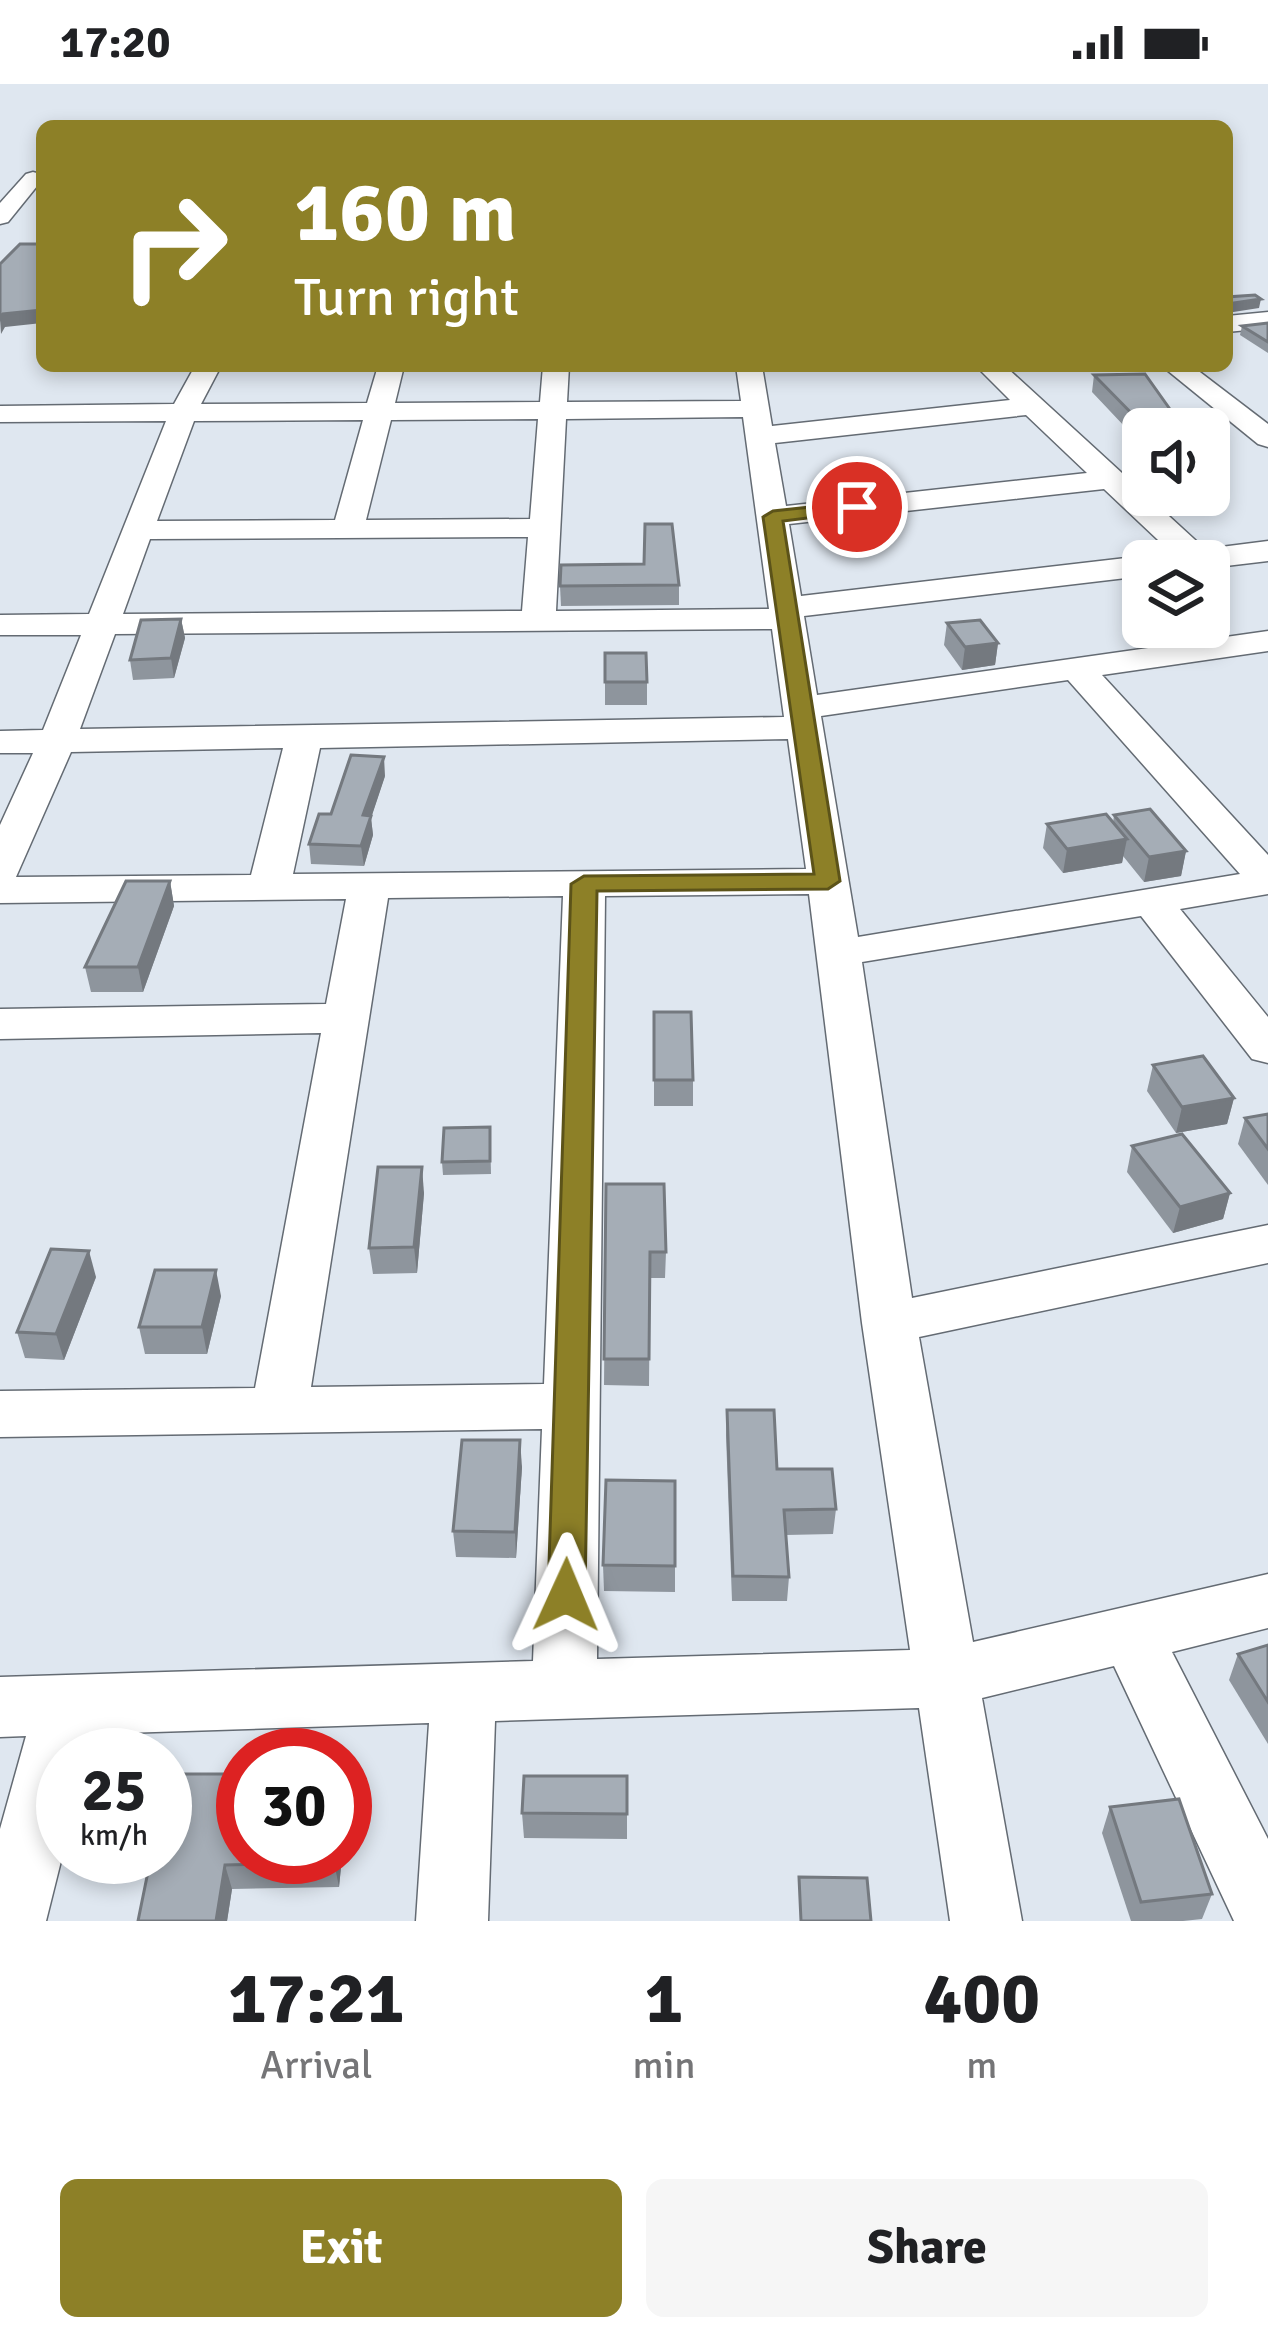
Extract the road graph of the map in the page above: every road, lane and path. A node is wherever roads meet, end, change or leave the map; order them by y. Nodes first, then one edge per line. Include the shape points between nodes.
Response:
1 (33, 178) dead end
2 (0, 217) edge
3 (1268, 320) edge
4 (1233, 323) edge
5 (205, 372) edge
6 (390, 372) edge
7 (556, 372) edge
8 (995, 372) edge
9 (1182, 372) edge
10 (756, 389) edge
11 (1268, 398) edge
12 (1222, 403) junction
13 (1032, 406) junction
14 (553, 410) junction
15 (379, 412) junction
16 (183, 413) junction
17 (4, 421) edge
18 (1268, 438) edge
19 (1110, 479) junction
20 (773, 517) junction
21 (348, 528) junction
22 (544, 528) junction
23 (138, 530) junction
24 (1176, 540) edge
25 (1268, 551) edge
26 (1230, 556) edge
27 (1122, 569) edge
28 (788, 614) junction
29 (538, 621) junction
30 (102, 624) junction
31 (0, 625) edge
32 (1268, 641) edge
33 (1077, 669) junction
34 (803, 718) junction
35 (304, 737) junction
36 (57, 741) junction
37 (0, 742) edge
38 (0, 870) edge
39 (828, 881) junction
40 (1268, 881) edge
41 (584, 884) junction
42 (368, 886) junction
43 (268, 887) junction
44 (0, 890) edge
45 (1152, 902) junction
46 (839, 952) junction
47 (346, 1018) junction
48 (0, 1024) edge
49 (1268, 1048) edge
50 (1268, 1244) edge
51 (889, 1323) junction
52 (571, 1406) junction
53 (279, 1410) junction
54 (0, 1414) edge
55 (1268, 1601) edge
56 (1132, 1636) junction
57 (944, 1678) junction
58 (564, 1690) junction
59 (463, 1694) junction
60 (67, 1706) junction
61 (0, 1707) edge
62 (1268, 1914) edge
63 (10, 1921) edge
64 (452, 1921) edge
65 (986, 1921) edge

1 - 2 street
3 - 4 street
5 - 16 street
6 - 15 street
7 - 14 street
8 - 13 street
9 - 12 street
10 - 13 street
10 - 14 street
10 - 20 street
11 - 12 street
12 - 18 street
13 - 19 street
14 - 15 street
14 - 22 street
15 - 16 street
15 - 21 street
16 - 17 street
16 - 23 street
19 - 20 street
19 - 24 street
20 - 28 street
21 - 22 street
21 - 23 street
22 - 29 street
23 - 30 street
25 - 26 street
27 - 28 street
28 - 29 street
28 - 34 street
29 - 30 street
30 - 31 street
30 - 36 street
32 - 33 street
33 - 34 street
33 - 40 street
34 - 35 street
34 - 39 street
35 - 36 street
35 - 43 street
36 - 37 street
36 - 38 street
39 - 41 street
39 - 46 street
40 - 45 street
41 - 42 street
41 - 52 street
42 - 43 street
42 - 47 street
43 - 44 street
45 - 46 street
45 - 49 street
46 - 51 street
47 - 48 street
47 - 53 street
50 - 51 street
51 - 57 street
52 - 53 street
52 - 58 street
53 - 54 street
55 - 56 street
56 - 57 street
56 - 62 street
57 - 58 street
57 - 65 street
58 - 59 street
59 - 60 street
59 - 64 street
60 - 61 street
60 - 63 street

